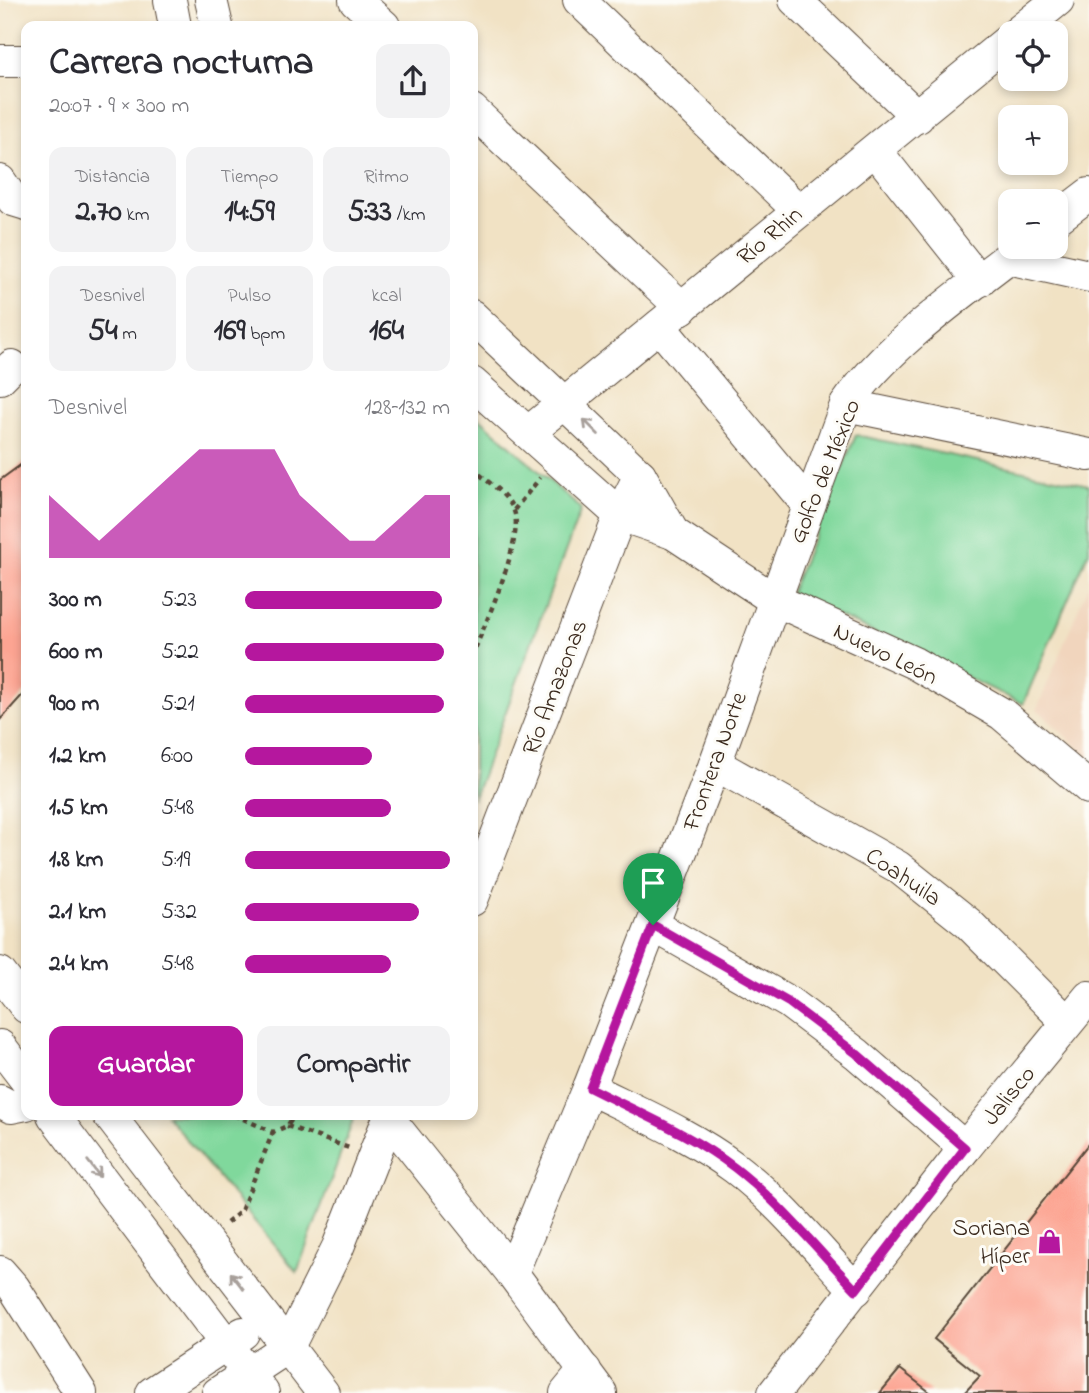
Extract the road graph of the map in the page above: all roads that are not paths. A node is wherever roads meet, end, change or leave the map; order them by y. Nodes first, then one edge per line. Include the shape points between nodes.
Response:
1 (170, 0) edge
2 (211, 0) edge
3 (355, 0) edge
4 (579, 0) edge
5 (795, 0) edge
6 (174, 21) edge
7 (216, 21) edge
8 (378, 21) edge
9 (998, 50) edge
10 (0, 61) edge
11 (21, 61) edge
12 (478, 116) edge
13 (918, 117) junction
14 (876, 151) junction
15 (0, 181) edge
16 (1089, 194) edge
17 (21, 202) edge
18 (798, 209) junction
19 (1068, 210) edge
20 (1006, 259) edge
21 (1037, 259) edge
22 (1089, 276) edge
23 (979, 281) junction
24 (670, 317) junction
25 (478, 321) edge
26 (478, 388) edge
27 (565, 401) junction
28 (846, 405) junction
29 (529, 432) junction
30 (1089, 456) edge
31 (640, 475) junction
32 (808, 505) junction
33 (620, 515) junction
34 (673, 533) junction
35 (773, 599) junction
36 (715, 764) junction
37 (1089, 788) edge
38 (478, 884) edge
39 (653, 925) junction
40 (0, 973) edge
41 (1089, 997) edge
42 (21, 1000) edge
43 (1067, 1022) junction
44 (0, 1046) edge
45 (21, 1073) edge
46 (590, 1088) junction
47 (0, 1101) edge
48 (21, 1105) edge
49 (57, 1120) edge
50 (113, 1120) edge
51 (388, 1120) edge
52 (391, 1120) edge
53 (965, 1148) junction
54 (0, 1272) edge
55 (512, 1273) junction
56 (856, 1290) junction
57 (313, 1298) junction
58 (265, 1318) junction
59 (228, 1344) junction
60 (288, 1347) junction
61 (256, 1383) edge
62 (584, 1385) edge
63 (81, 1393) edge
64 (152, 1393) edge
65 (218, 1393) edge
66 (323, 1393) edge
67 (774, 1393) edge

1 - 6 street
2 - 7 street
3 - 8 street
4 - 18 street
5 - 13 street
9 - 13 street, Río Rhin
10 - 11 street
12 - 24 street
13 - 14 street, Río Rhin
14 - 18 street, Río Rhin
14 - 23 street
15 - 17 street via 13,200
16 - 19 street
18 - 24 street, Río Rhin
20 - 23 street, Golfo de México
21 - 22 street
23 - 28 street, Golfo de México via 887,357
24 - 27 street, Río Rhin
24 - 32 street
25 - 27 street, Nuevo León
26 - 29 street, Nuevo León
27 - 29 street, Río Rhin
31 -> 27 street, Nuevo León
28 - 30 street
28 - 32 street, Golfo de México
29 - 33 street, Nuevo León
31 - 33 street, Río Amazonas
31 - 34 street, Nuevo León
32 - 35 street, Golfo de México
33 - 34 street, Nuevo León
33 - 38 street, Río Amazonas
34 - 35 street, Nuevo León
35 - 36 street, Frontera Norte
35 - 37 street, Nuevo León via 914,663 1002,714
36 - 39 street, Frontera Norte
36 - 43 street, Coahuila via 898,867 968,923
39 - 46 street, Frontera Norte
39 - 53 street via 788,1002 857,1054
40 - 42 street
41 - 43 street, Jalisco
43 - 53 street, Jalisco
44 - 45 street
46 - 55 street, Frontera Norte
46 - 56 street via 682,1134 735,1168
47 - 48 street via 11,1107
49 -> 59 street
58 -> 50 street
51 - 57 street
52 - 55 street
53 - 56 street, Jalisco
54 - 63 street
55 - 62 street
56 - 67 street, Jalisco
57 - 58 street
57 - 60 street
58 - 59 street
58 - 60 street
59 - 61 street
59 - 64 street
60 - 61 street
60 - 66 street
61 - 65 street

